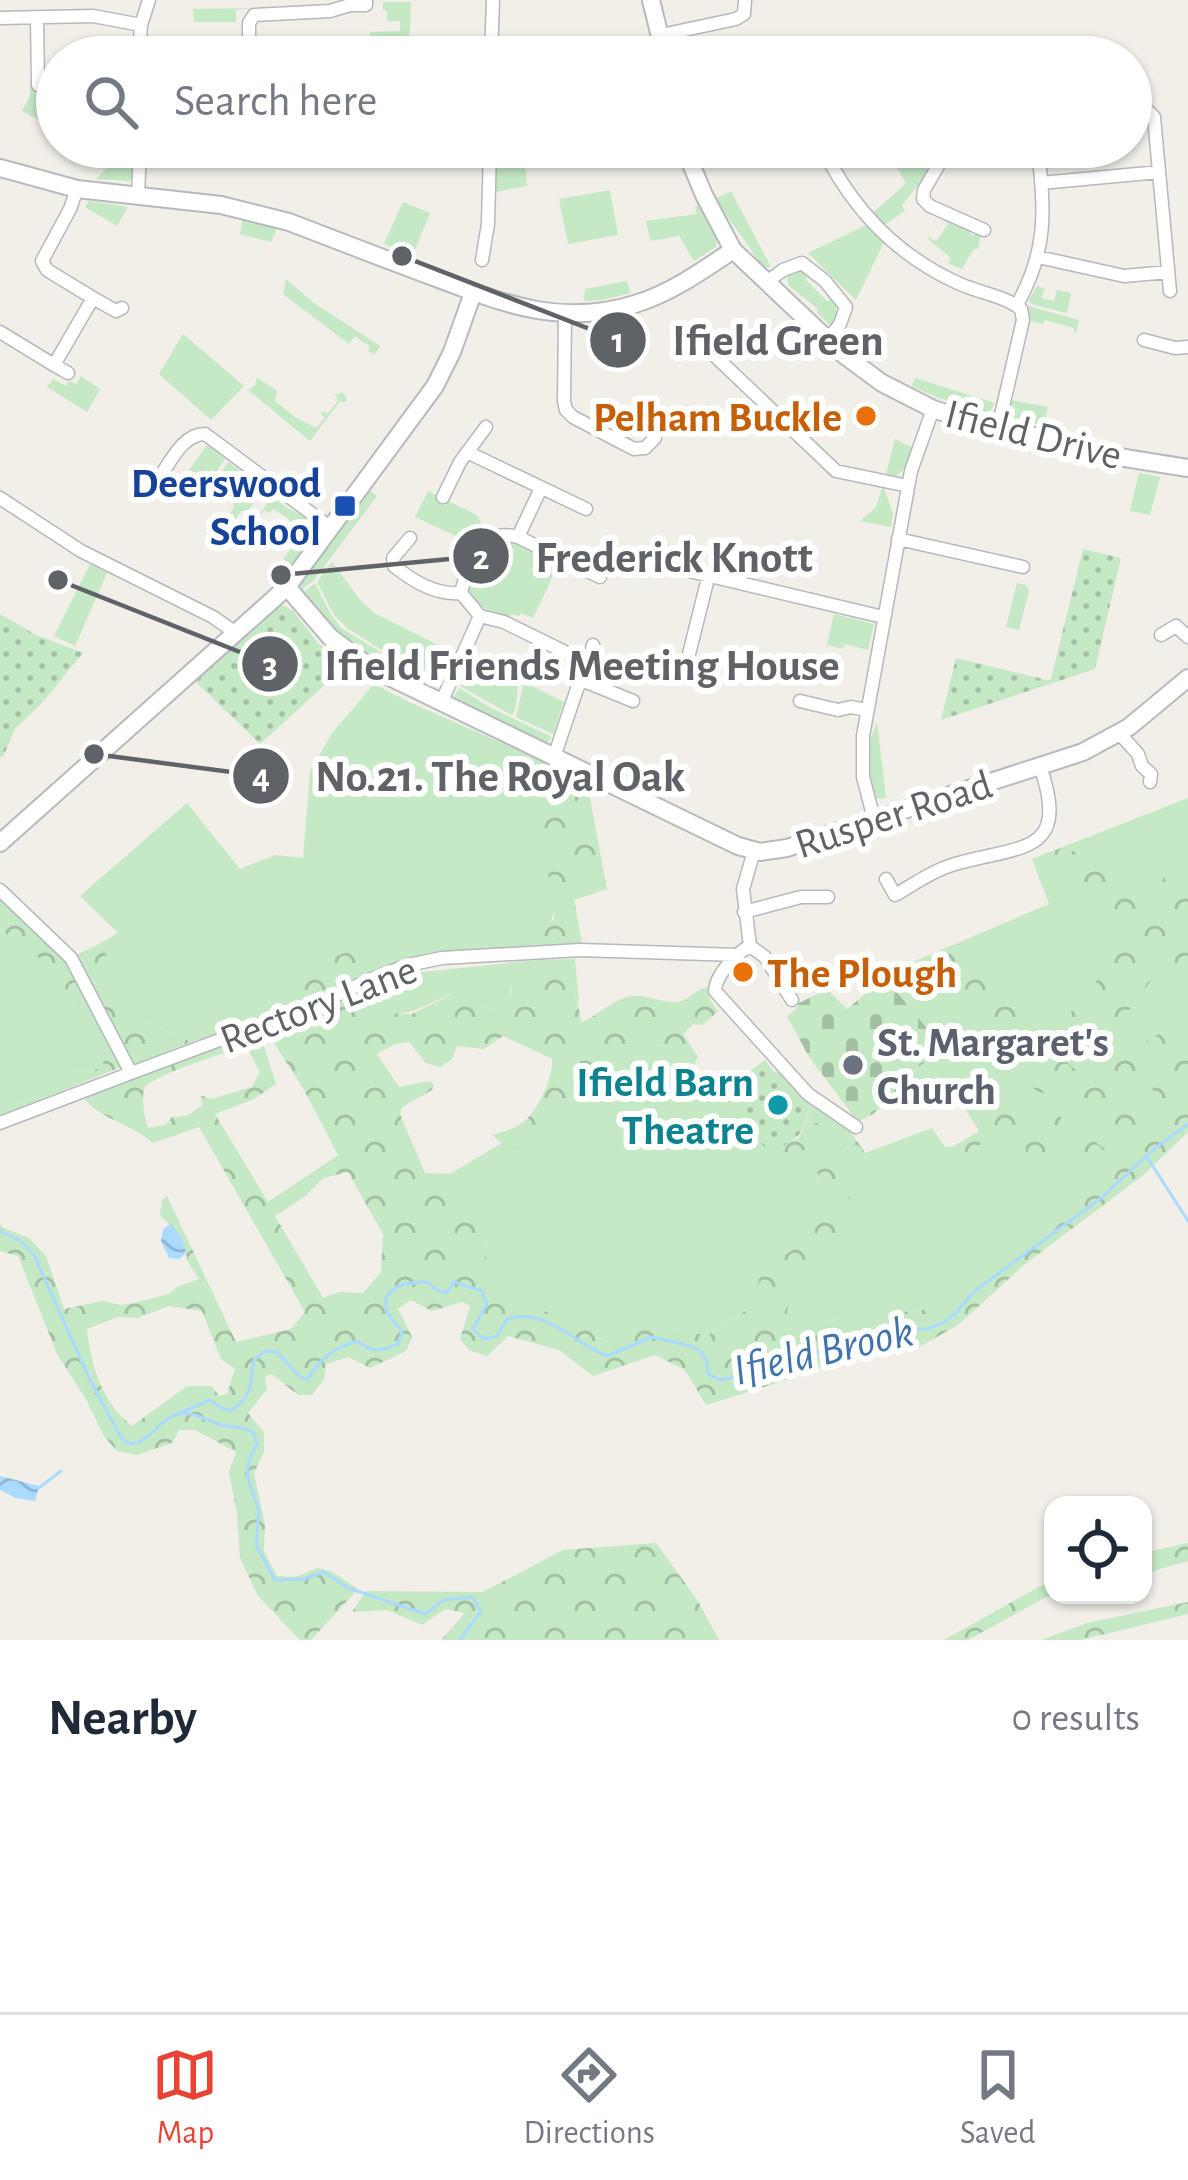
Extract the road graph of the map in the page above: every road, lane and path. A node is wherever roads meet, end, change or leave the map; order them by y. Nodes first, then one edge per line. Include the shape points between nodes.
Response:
1 (149, 0) edge
2 (366, 0) edge
3 (493, 0) edge
4 (651, 0) edge
5 (745, 0) edge
6 (0, 18) edge
7 (37, 18) junction
8 (141, 25) junction
9 (661, 35) joint
10 (37, 36) edge
11 (140, 36) edge
12 (249, 36) edge
13 (492, 36) edge
14 (1152, 114) edge
15 (0, 168) edge
16 (139, 168) edge
17 (489, 168) edge
18 (693, 168) edge
19 (834, 168) edge
20 (937, 168) edge
21 (1040, 168) edge
22 (1159, 172) junction
23 (1041, 182) junction
24 (77, 189) junction
25 (138, 197) junction
26 (984, 230) dead end
27 (733, 250) junction
28 (1038, 257) junction
29 (482, 260) dead end
30 (1168, 272) junction
31 (768, 281) junction
32 (1170, 291) dead end
33 (473, 293) junction
34 (93, 298) junction
35 (1017, 304) junction
36 (122, 308) dead end
37 (565, 314) junction
38 (0, 332) edge
39 (828, 340) junction
40 (1144, 340) dead end
41 (1188, 347) edge
42 (716, 357) dead end
43 (54, 365) junction
44 (68, 373) dead end
45 (933, 409) junction
46 (486, 428) dead end
47 (998, 428) junction
48 (655, 438) dead end
49 (466, 452) junction
50 (1188, 468) edge
51 (159, 478) dead end
52 (908, 486) junction
53 (541, 488) junction
54 (0, 497) edge
55 (443, 497) dead end
56 (582, 502) dead end
57 (331, 528) junction
58 (518, 537) junction
59 (410, 538) dead end
60 (898, 538) junction
61 (618, 554) dead end
62 (1023, 567) dead end
63 (709, 574) junction
64 (600, 577) dead end
65 (286, 587) junction
66 (461, 593) junction
67 (480, 616) junction
68 (883, 617) junction
69 (236, 633) junction
70 (1161, 635) dead end
71 (1188, 637) edge
72 (593, 645) dead end
73 (571, 655) dead end
74 (682, 677) dead end
75 (1188, 679) edge
76 (584, 680) junction
77 (800, 700) dead end
78 (633, 701) dead end
79 (441, 703) junction
80 (867, 710) junction
81 (1119, 733) junction
82 (554, 757) junction
83 (1040, 766) junction
84 (1150, 782) dead end
85 (874, 819) junction
86 (0, 843) edge
87 (754, 851) junction
88 (886, 879) dead end
89 (0, 890) edge
90 (828, 897) dead end
91 (745, 912) junction
92 (744, 951) junction
93 (792, 1000) dead end
94 (130, 1073) junction
95 (0, 1123) edge
96 (856, 1127) dead end

1 - 8 street
2 - 12 street via 330,11 254,15
3 - 13 street
4 - 9 street
5 - 9 street via 736,19
6 - 7 street
7 - 8 street
7 - 10 street
8 - 11 street
14 - 22 street
15 - 24 street
16 - 25 street
17 - 29 street
18 - 27 street, Ifield Drive
19 - 35 street via 880,232 921,263
20 - 26 street via 923,199
21 - 23 street
22 - 23 street
22 - 30 street
23 - 28 street
24 - 25 street
24 - 34 street via 41,261
25 - 33 street via 256,212
27 - 31 street, Ifield Drive
27 - 37 street via 646,300
28 - 30 street via 1124,276
28 - 35 street
30 - 32 street
31 - 39 street, Ifield Drive
31 - 39 street via 802,263 825,281 846,307
33 - 37 street
33 - 57 street via 444,371
34 - 36 street
34 - 43 street
35 - 47 street via 1023,320
37 - 48 street via 566,410 634,449
38 - 43 street
39 - 45 street, Ifield Drive via 862,370
40 - 41 street
42 - 52 street via 836,470
43 - 44 street
45 - 47 street, Ifield Drive
45 - 52 street
46 - 49 street
47 - 50 street, Ifield Drive
49 - 53 street
49 - 55 street
51 - 57 street via 189,438 205,434
52 - 60 street
53 - 56 street
53 - 58 street
54 - 69 street via 81,551
57 - 65 street
58 - 64 street
58 - 66 street via 485,542
59 - 66 street via 394,566 439,592
60 - 62 street
60 - 68 street
61 - 63 street
63 - 68 street
63 - 74 street
65 - 69 street
65 - 79 street, Rusper Road via 339,646
66 - 67 street
67 - 73 street
67 - 79 street
68 - 80 street
69 - 86 street
70 - 71 street via 1177,626
72 - 76 street
75 - 81 street, Rusper Road
76 - 78 street
76 - 82 street
77 - 80 street
79 - 82 street, Rusper Road
80 - 85 street via 861,764
81 - 83 street, Rusper Road
81 - 84 street
82 - 87 street, Rusper Road
83 - 85 street, Rusper Road
83 - 88 street via 1051,816 1032,844 950,866 895,896
85 - 87 street, Rusper Road
87 - 91 street
89 - 94 street via 71,958
90 - 91 street
91 - 92 street
92 - 93 street via 765,957
92 - 94 street, Rectory Lane via 442,958
92 - 96 street via 715,991 817,1102
94 - 95 street, Rectory Lane

